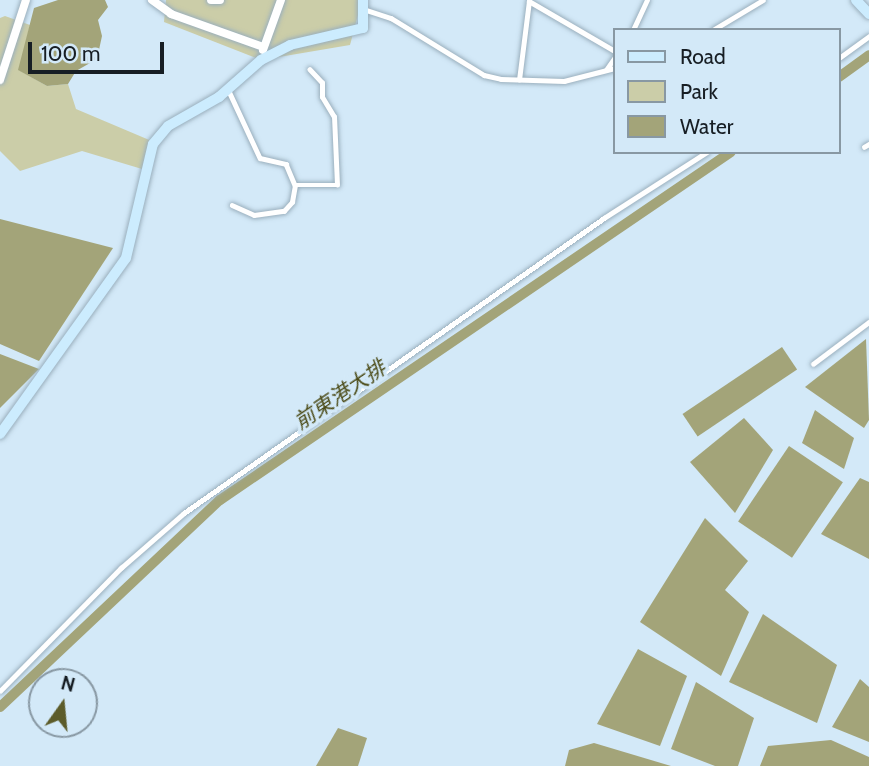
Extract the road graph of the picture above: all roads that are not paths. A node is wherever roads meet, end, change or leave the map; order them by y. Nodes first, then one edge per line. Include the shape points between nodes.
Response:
1 (26, 0) edge
2 (152, 0) edge
3 (211, 0) edge
4 (220, 0) edge
5 (281, 0) edge
6 (529, 0) edge
7 (647, 0) edge
8 (764, 0) edge
9 (856, 0) edge
10 (362, 4) edge
11 (869, 14) edge
12 (634, 28) edge
13 (716, 28) edge
14 (869, 36) edge
15 (263, 47) junction
16 (614, 50) edge
17 (841, 57) edge
18 (614, 59) edge
19 (261, 60) junction
20 (614, 68) edge
21 (310, 70) dead end
22 (606, 71) junction
23 (0, 80) edge
24 (519, 80) junction
25 (228, 88) junction
26 (704, 154) edge
27 (295, 184) junction
28 (232, 205) dead end
29 (869, 323) edge
30 (813, 364) dead end
31 (0, 434) edge
32 (0, 691) edge

1 - 23 street
2 - 15 street via 171,13
3 - 4 street
5 - 15 street
6 - 16 lane
6 - 24 lane
7 - 12 lane
8 - 13 lane
9 - 11 main road
10 - 19 main road via 363,28 290,45
10 - 24 lane via 484,75
14 - 17 lane
15 - 19 street
18 - 22 lane
19 - 25 main road
20 - 22 lane
21 - 27 lane via 322,83 322,97 334,117 337,185
22 - 24 lane via 564,81
25 - 27 lane via 260,158 286,164
25 - 31 main road via 168,126 153,144 126,258
26 - 32 lane via 604,218 184,513 121,568
27 - 28 lane via 292,202 284,211 254,215
29 - 30 lane

